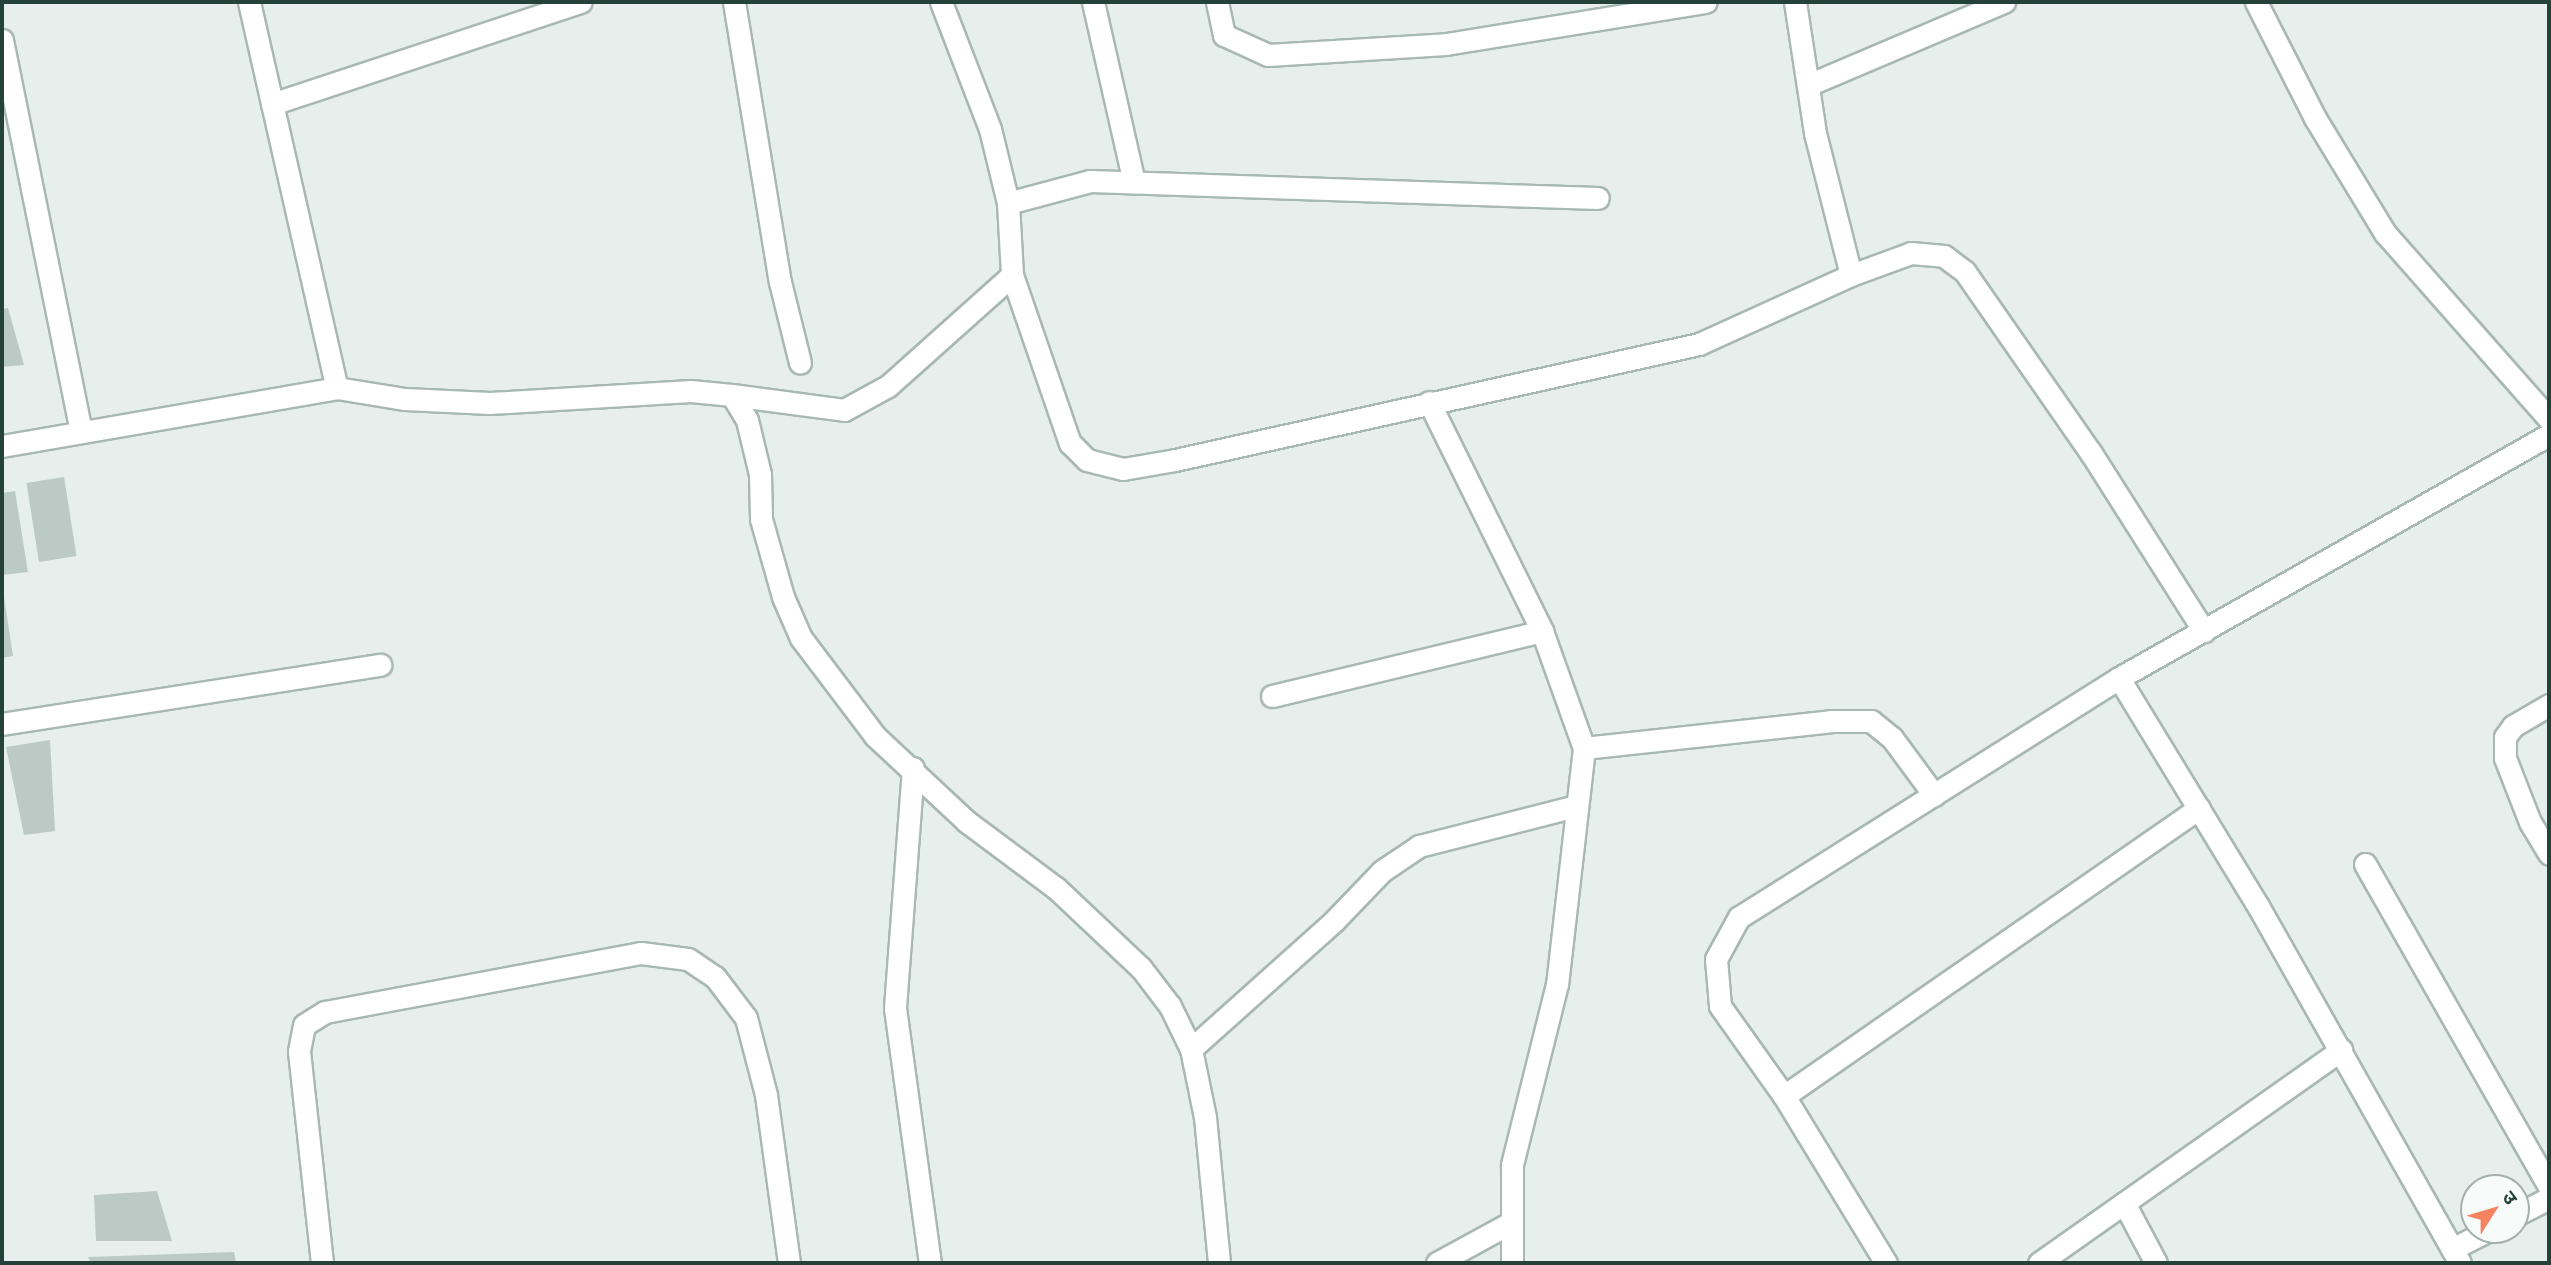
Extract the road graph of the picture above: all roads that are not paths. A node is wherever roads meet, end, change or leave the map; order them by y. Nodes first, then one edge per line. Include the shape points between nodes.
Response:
1 (249, 2) edge
2 (581, 2) edge
3 (734, 2) edge
4 (941, 2) edge
5 (1093, 2) edge
6 (1217, 2) edge
7 (1706, 2) edge
8 (1795, 2) edge
9 (2004, 2) edge
10 (2256, 2) edge
11 (2, 40) edge
12 (1808, 85) junction
13 (272, 104) junction
14 (1134, 182) junction
15 (1598, 198) dead end
16 (1008, 203) junction
17 (1012, 275) junction
18 (1851, 275) junction
19 (800, 363) dead end
20 (337, 388) junction
21 (732, 395) junction
22 (1429, 402) junction
23 (2549, 419) edge
24 (80, 432) junction
25 (2549, 435) edge
26 (2, 446) edge
27 (1542, 631) junction
28 (2204, 631) junction
29 (380, 665) dead end
30 (2119, 678) junction
31 (1272, 696) dead end
32 (2549, 705) edge
33 (2, 724) edge
34 (1584, 748) junction
35 (913, 768) junction
36 (1934, 795) junction
37 (1576, 806) junction
38 (2199, 808) junction
39 (2549, 855) edge
40 (2365, 864) dead end
41 (1191, 1048) junction
42 (2341, 1050) junction
43 (1784, 1096) junction
44 (2549, 1186) edge
45 (2549, 1198) edge
46 (2124, 1203) junction
47 (2530, 1208) edge
48 (1510, 1223) junction
49 (2471, 1244) edge
50 (2456, 1256) edge
51 (322, 1263) edge
52 (789, 1263) edge
53 (930, 1263) edge
54 (1219, 1263) edge
55 (1437, 1263) edge
56 (1512, 1263) edge
57 (1886, 1263) edge
58 (2039, 1263) edge
59 (2156, 1263) edge

1 - 13 street
2 - 13 street
3 - 19 street via 780,282
4 - 16 street via 986,119
5 - 14 street
6 - 7 street via 1224,35 1268,55 1446,44
8 - 12 street
9 - 12 street
10 - 23 street via 2315,118 2385,233
11 - 24 street
12 - 18 street
13 - 20 street
14 - 15 street
14 - 16 street via 1090,181
16 - 17 street
17 - 21 street via 888,386 844,410
17 - 22 street via 1070,443 1087,460 1123,469 1136,467
18 - 22 street via 1699,344
18 - 28 street via 1911,253 1944,257 1965,272 2091,453
20 - 21 street via 405,399 490,402 691,391
20 - 24 street
21 - 35 street via 747,420 760,474 761,519 783,597 801,638 875,736
22 - 27 street
24 - 26 street
25 - 28 street
27 - 31 street
27 - 34 street
28 - 30 street
29 - 33 street
30 - 36 street
30 - 38 street
32 - 39 street via 2513,726 2505,737 2505,758 2530,822
34 - 36 street via 1832,721 1871,722 1892,738
34 - 37 street
35 - 41 street via 966,821 1056,888 1141,968 1170,1006
35 - 53 street via 895,1008
36 - 43 street via 1739,917 1716,959 1720,1006
37 - 41 street via 1419,846 1382,871 1334,921
37 - 48 street via 1557,984 1512,1165
38 - 42 street
38 - 43 street
40 - 44 street
41 - 54 street via 1216,1196
42 - 46 street
42 - 50 street
43 - 57 street
45 - 47 street
46 - 58 street
46 - 59 street
48 - 55 street
48 - 56 street
49 - 50 street
51 - 52 street via 299,1051 304,1025 325,1012 641,953 688,959 715,977 746,1018 766,1095

